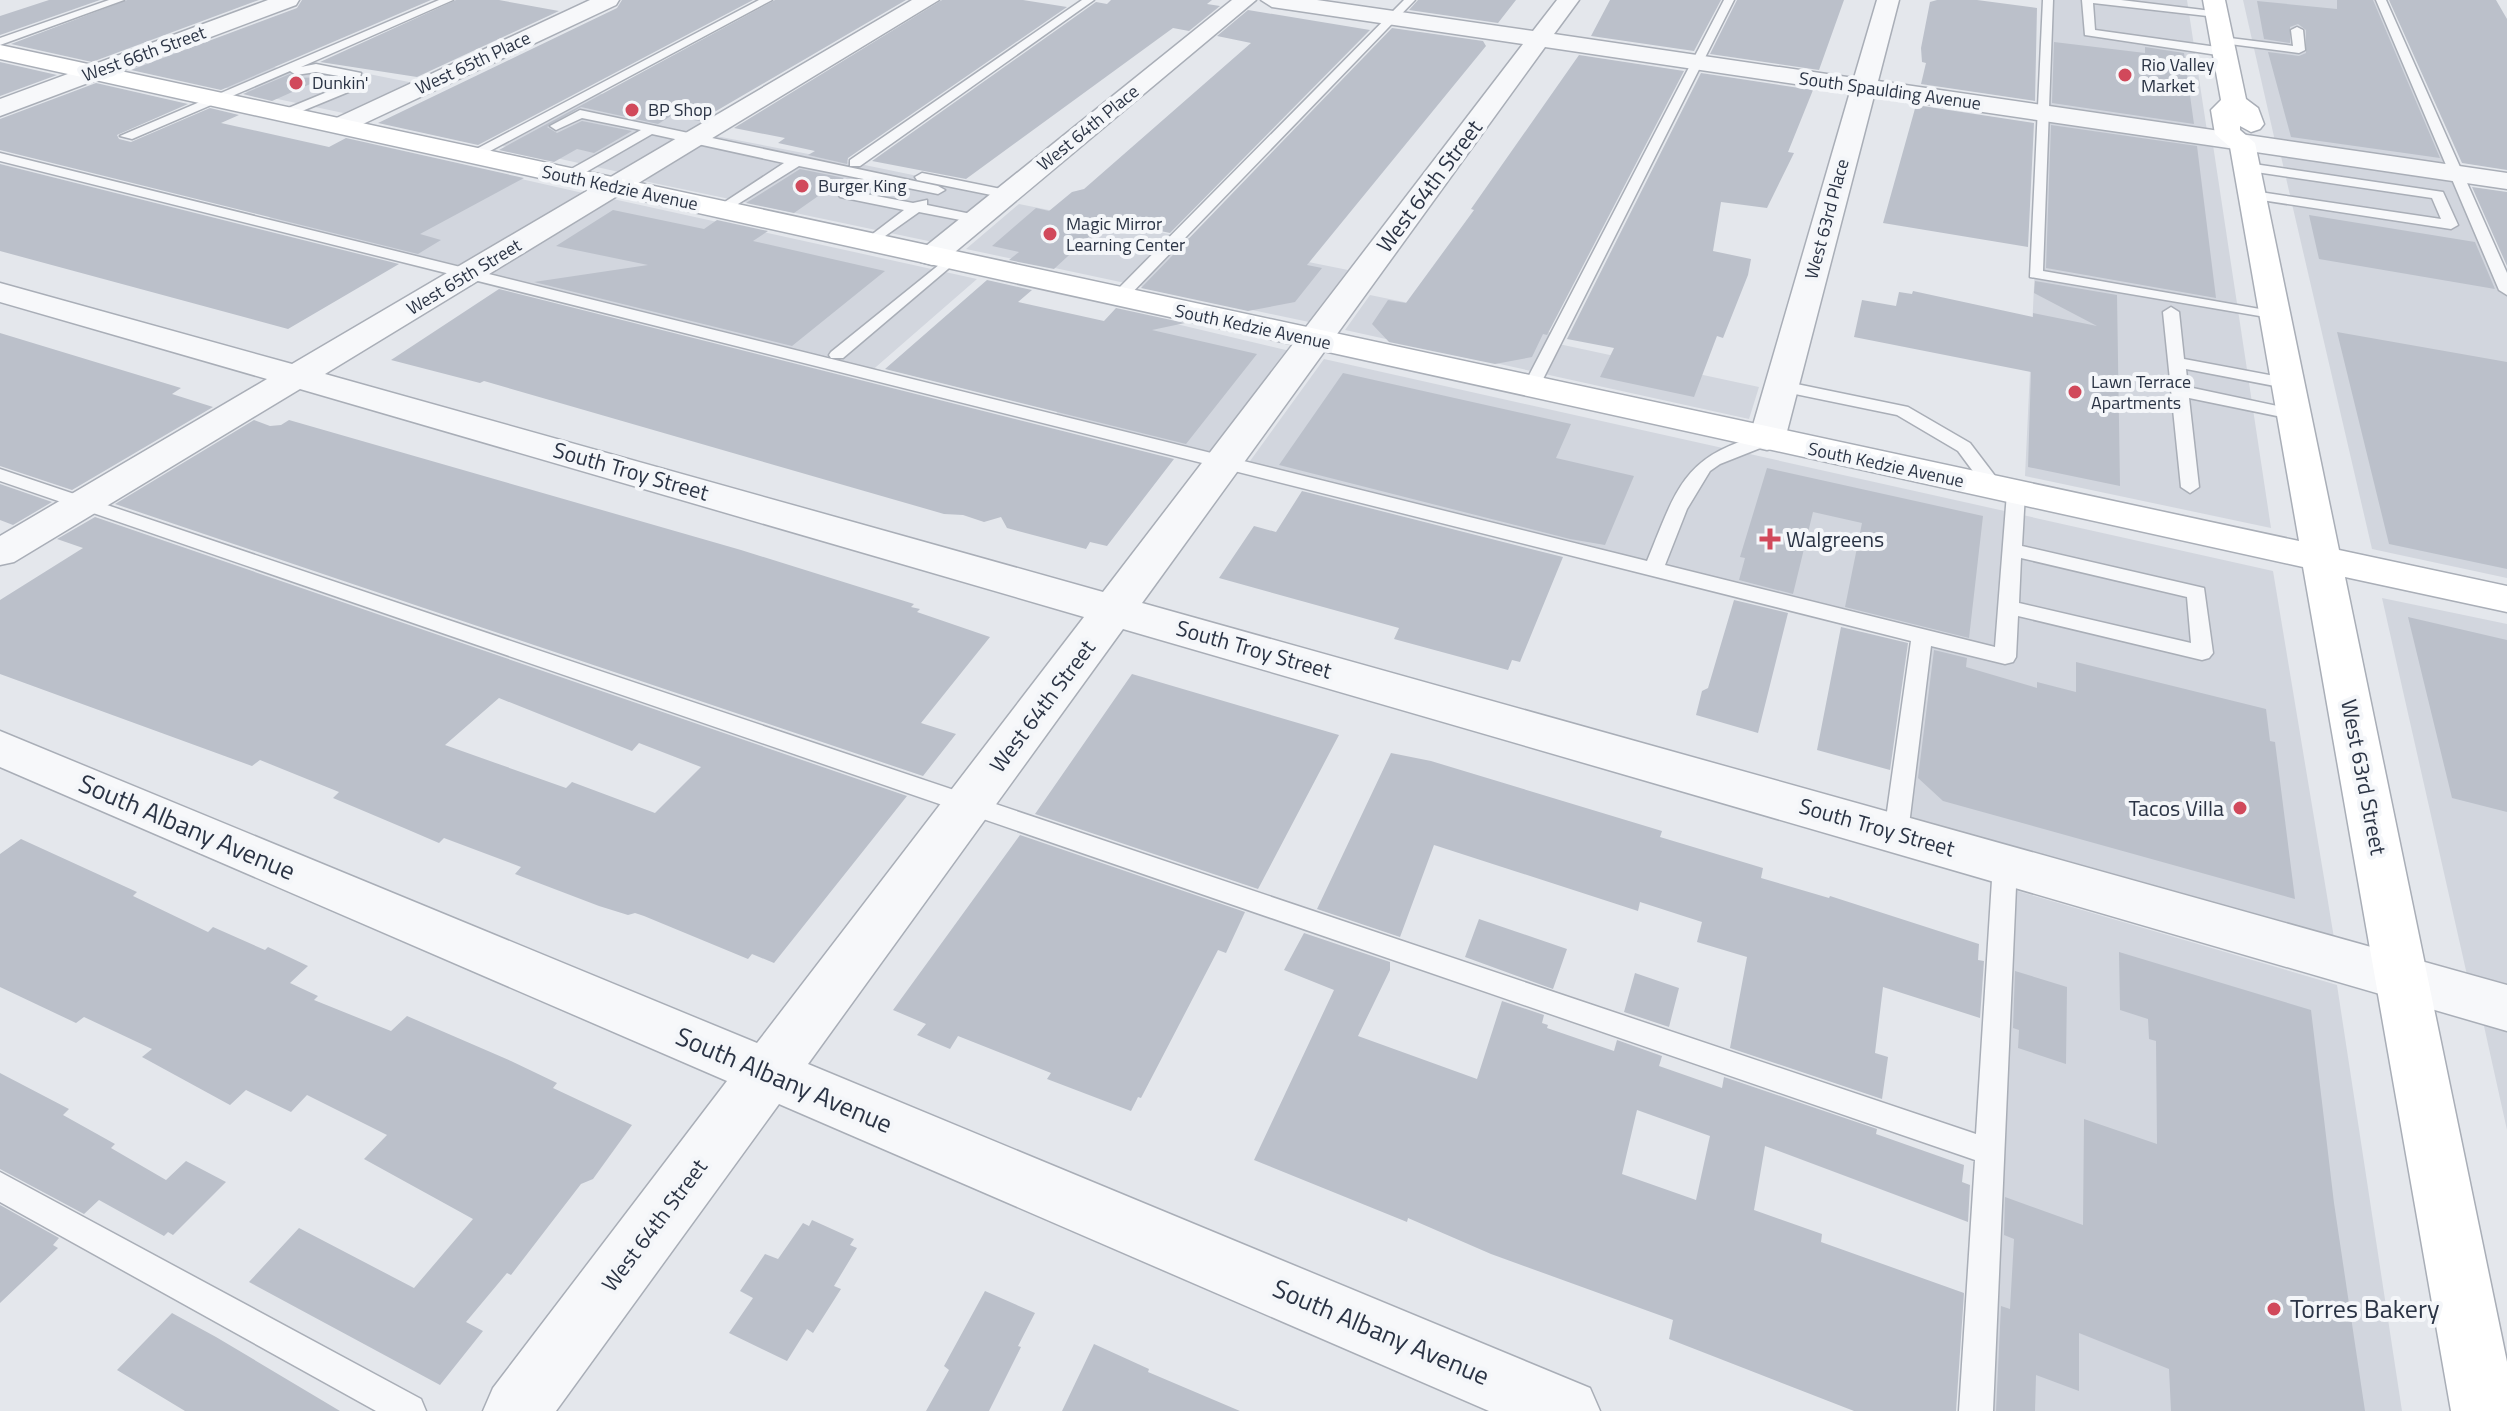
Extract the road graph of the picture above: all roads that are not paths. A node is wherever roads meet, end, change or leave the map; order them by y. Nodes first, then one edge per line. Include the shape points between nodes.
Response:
1 (119, 0) edge
2 (288, 0) edge
3 (448, 0) edge
4 (608, 0) edge
5 (767, 0) edge
6 (928, 0) edge
7 (1089, 0) edge
8 (1245, 0) edge
9 (1272, 0) edge
10 (1410, 0) edge
11 (1568, 0) edge
12 (1729, 0) edge
13 (1888, 0) edge
14 (2048, 0) edge
15 (2090, 0) edge
16 (2381, 0) edge
17 (2154, 4) edge
18 (2215, 7) edge
19 (1392, 18) junction
20 (2297, 30) dead end
21 (1538, 39) junction
22 (0, 42) edge
23 (2160, 43) junction
24 (2223, 46) junction
25 (0, 52) edge
26 (1697, 62) junction
27 (96, 72) junction
28 (1862, 87) junction
29 (223, 100) junction
30 (0, 108) edge
31 (2042, 113) junction
32 (285, 114) junction
33 (339, 126) junction
34 (650, 130) junction
35 (127, 136) dead end
36 (694, 140) junction
37 (0, 157) edge
38 (483, 158) junction
39 (797, 162) junction
40 (2247, 168) junction
41 (2457, 174) junction
42 (569, 176) junction
43 (2507, 181) edge
44 (616, 187) junction
45 (845, 194) dead end
46 (1006, 194) junction
47 (916, 208) junction
48 (722, 210) junction
49 (976, 219) junction
50 (871, 242) junction
51 (941, 258) junction
52 (469, 274) junction
53 (2507, 290) edge
54 (0, 292) edge
55 (1119, 297) junction
56 (2171, 312) dead end
57 (2277, 317) junction
58 (1315, 340) junction
59 (837, 355) dead end
60 (2176, 362) junction
61 (297, 376) junction
62 (1782, 386) junction
63 (1531, 387) junction
64 (2180, 391) junction
65 (2293, 399) junction
66 (1767, 439) junction
67 (1224, 463) junction
68 (0, 475) edge
69 (2190, 487) dead end
70 (2006, 491) junction
71 (84, 503) junction
72 (2012, 550) junction
73 (0, 553) edge
74 (2323, 559) junction
75 (1653, 570) junction
76 (2507, 599) edge
77 (2008, 607) junction
78 (1114, 610) junction
79 (1922, 637) junction
80 (0, 748) edge
81 (968, 805) junction
82 (1896, 833) junction
83 (2005, 864) junction
84 (2402, 977) junction
85 (2507, 1008) edge
86 (767, 1073) junction
87 (1990, 1152) junction
88 (0, 1186) edge
89 (409, 1411) edge
90 (516, 1411) edge
91 (1567, 1411) edge
92 (1976, 1411) edge
93 (2484, 1411) edge

1 - 22 lane
2 - 27 street, West 66th Street
3 - 29 lane
4 - 33 street, West 65th Place
5 - 38 lane
6 - 36 street, West 65th Street
7 - 46 lane via 855,163
8 - 46 street, West 64th Place
9 - 19 street, South Spaulding Avenue
10 - 19 lane
11 - 21 street, West 64th Street
12 - 26 lane
13 - 28 street, West 63rd Place
14 - 31 lane
15 - 17 lane
15 - 23 lane via 2089,33
16 - 41 lane
17 - 18 lane
17 - 23 lane
18 - 24 main road, West 63rd Street
19 - 21 street, South Spaulding Avenue
19 - 55 lane
20 - 24 lane via 2299,50
21 - 26 street, South Spaulding Avenue
21 - 58 street, West 64th Street
23 - 24 lane
24 - 40 main road, West 63rd Street via 2234,102 2224,110 2228,134
25 - 27 main road, South Kedzie Avenue
26 - 28 street, South Spaulding Avenue
26 - 63 lane
27 - 29 main road, South Kedzie Avenue
27 - 30 street, West 66th Street
28 - 31 street, South Spaulding Avenue
28 - 62 street, West 63rd Place
29 - 32 main road, South Kedzie Avenue
29 - 32 lane via 307,68 357,76 354,85
29 - 35 lane
31 - 40 street, South Spaulding Avenue
31 - 57 lane via 2035,274
32 - 33 main road, South Kedzie Avenue
33 - 38 main road, South Kedzie Avenue
34 - 36 lane
34 - 38 lane via 580,114
34 - 42 lane
36 - 39 lane
36 - 44 street, West 65th Street
37 - 52 lane
38 - 42 main road, South Kedzie Avenue
39 - 47 lane via 938,190
39 - 48 lane
40 - 40 lane via 2451,225 2438,195
40 - 41 street, South Spaulding Avenue
40 - 57 main road, West 63rd Street
41 - 43 street, South Spaulding Avenue
41 - 53 lane
42 - 44 main road, South Kedzie Avenue
44 - 48 main road, South Kedzie Avenue
44 - 52 street, West 65th Street
45 - 47 lane
46 - 49 street, West 64th Place
47 - 49 lane
47 - 50 lane
48 - 50 main road, South Kedzie Avenue
49 - 51 street, West 64th Place
50 - 51 main road, South Kedzie Avenue
51 - 55 main road, South Kedzie Avenue
51 - 59 lane
52 - 61 street, West 65th Street
52 - 67 lane
54 - 61 street, South Troy Street
55 - 58 main road, South Kedzie Avenue
56 - 60 lane
57 - 65 main road, West 63rd Street
58 - 63 main road, South Kedzie Avenue
58 - 67 street, West 64th Street
60 - 64 lane
60 - 65 lane
61 - 71 street, West 65th Street
61 - 78 street, South Troy Street
62 - 66 street, West 63rd Place
62 - 70 lane via 1902,411 1964,447
63 - 66 main road, South Kedzie Avenue
64 - 65 lane
64 - 69 lane
65 - 74 main road, West 63rd Street
66 - 70 main road, South Kedzie Avenue
66 - 75 lane via 1712,460 1701,471
67 - 75 lane
67 - 78 street, West 64th Street
68 - 71 lane
70 - 72 lane
70 - 74 main road, South Kedzie Avenue
71 - 73 street, West 65th Street
71 - 81 lane
72 - 77 lane
72 - 77 lane via 2197,593 2202,653
74 - 76 main road, South Kedzie Avenue
74 - 84 main road, West 63rd Street
75 - 79 lane
77 - 79 lane via 2005,657
78 - 81 street, West 64th Street
78 - 82 street, South Troy Street
79 - 82 lane
80 - 86 street, South Albany Avenue
81 - 86 street, West 64th Street
81 - 87 lane
82 - 83 street, South Troy Street
83 - 84 street, South Troy Street
83 - 87 lane
84 - 85 street, South Troy Street
84 - 93 main road, West 63rd Street
86 - 90 street, West 64th Street
86 - 91 street, South Albany Avenue
87 - 92 lane
88 - 89 lane

